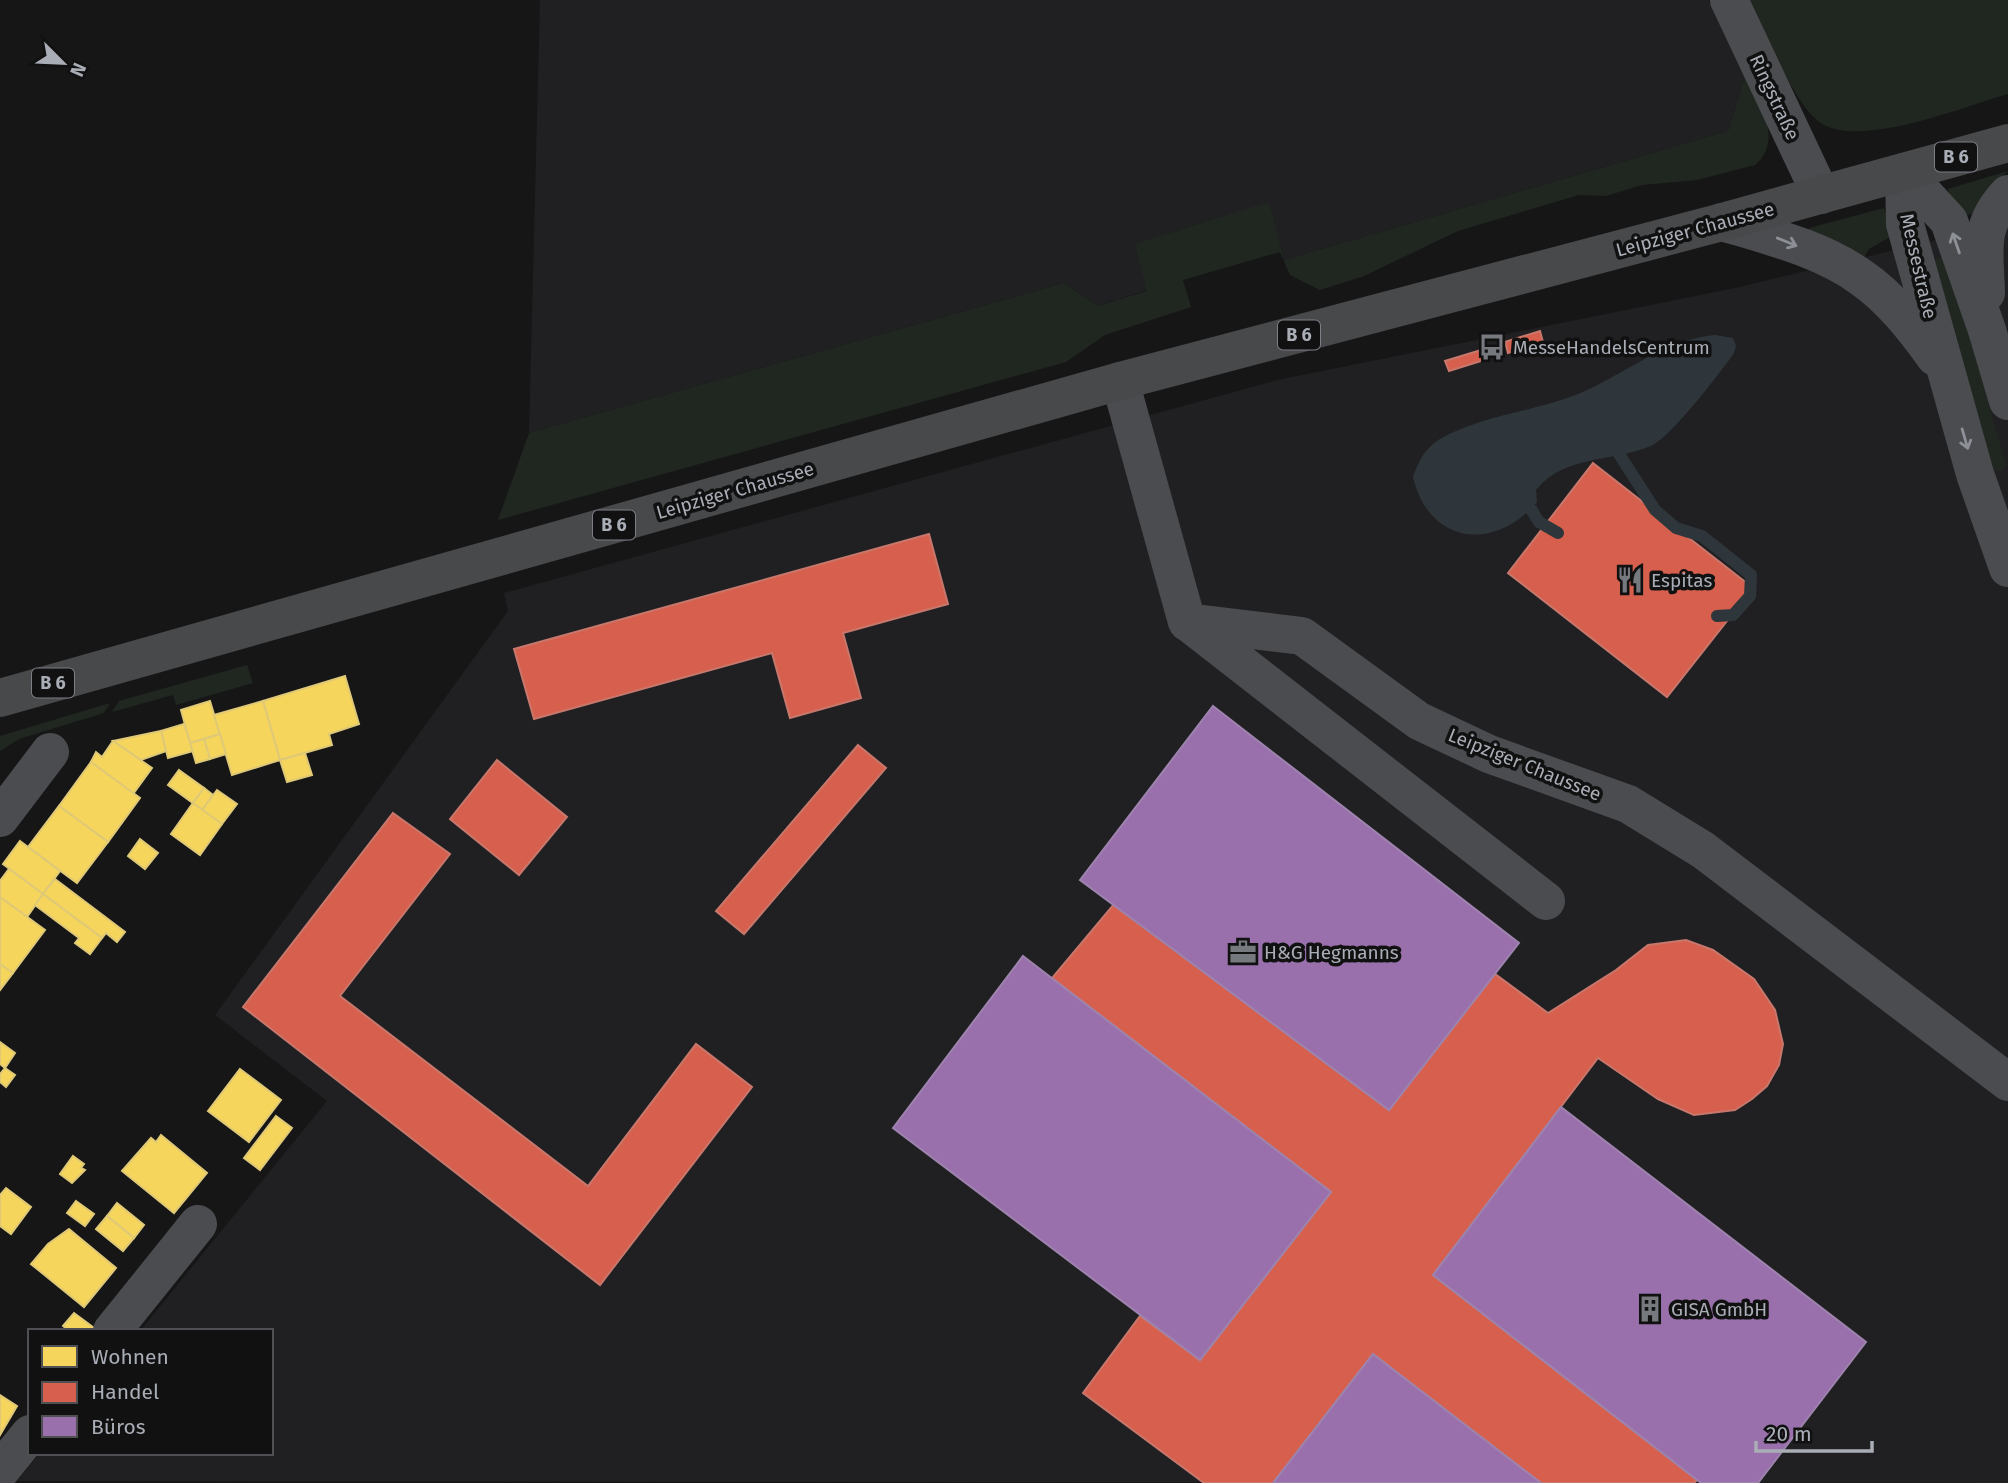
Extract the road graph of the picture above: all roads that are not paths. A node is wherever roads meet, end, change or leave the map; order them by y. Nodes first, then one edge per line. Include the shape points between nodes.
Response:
1 (1728, 0) edge
2 (2008, 142) edge
3 (1904, 172) junction
4 (2008, 194) edge
5 (1821, 195) junction
6 (1722, 222) junction
7 (1987, 330) junction
8 (1947, 373) junction
9 (1121, 381) junction
10 (2008, 401) edge
11 (2008, 568) edge
12 (1187, 622) junction
13 (0, 698) edge
14 (50, 752) dead end
15 (0, 818) edge
16 (1546, 901) dead end
17 (2008, 1082) edge
18 (198, 1224) dead end
19 (114, 1329) edge
20 (28, 1436) edge
21 (0, 1471) edge

1 - 5 street, Ringstraße
2 - 3 main road, B 6
3 - 5 main road, Leipziger Chaussee / B 6
7 -> 3 street, Messestraße via 1949,221
3 - 8 street, Messestraße via 1905,225
4 - 7 street, Messestraße via 1992,211 1985,234
5 - 6 main road, Leipziger Chaussee / B 6
6 -> 8 street, Messestraße via 1775,238 1862,278 1910,323
6 - 9 main road, Leipziger Chaussee / B 6
7 - 10 street, Messestraße
8 -> 11 street, Messestraße
9 - 12 street
9 - 13 main road, Leipziger Chaussee / B 6
12 - 16 street
12 - 17 street, Leipziger Chaussee via 1303,636 1419,720 1489,754 1628,804 1703,850
14 - 15 street
18 - 19 street
20 - 21 street

